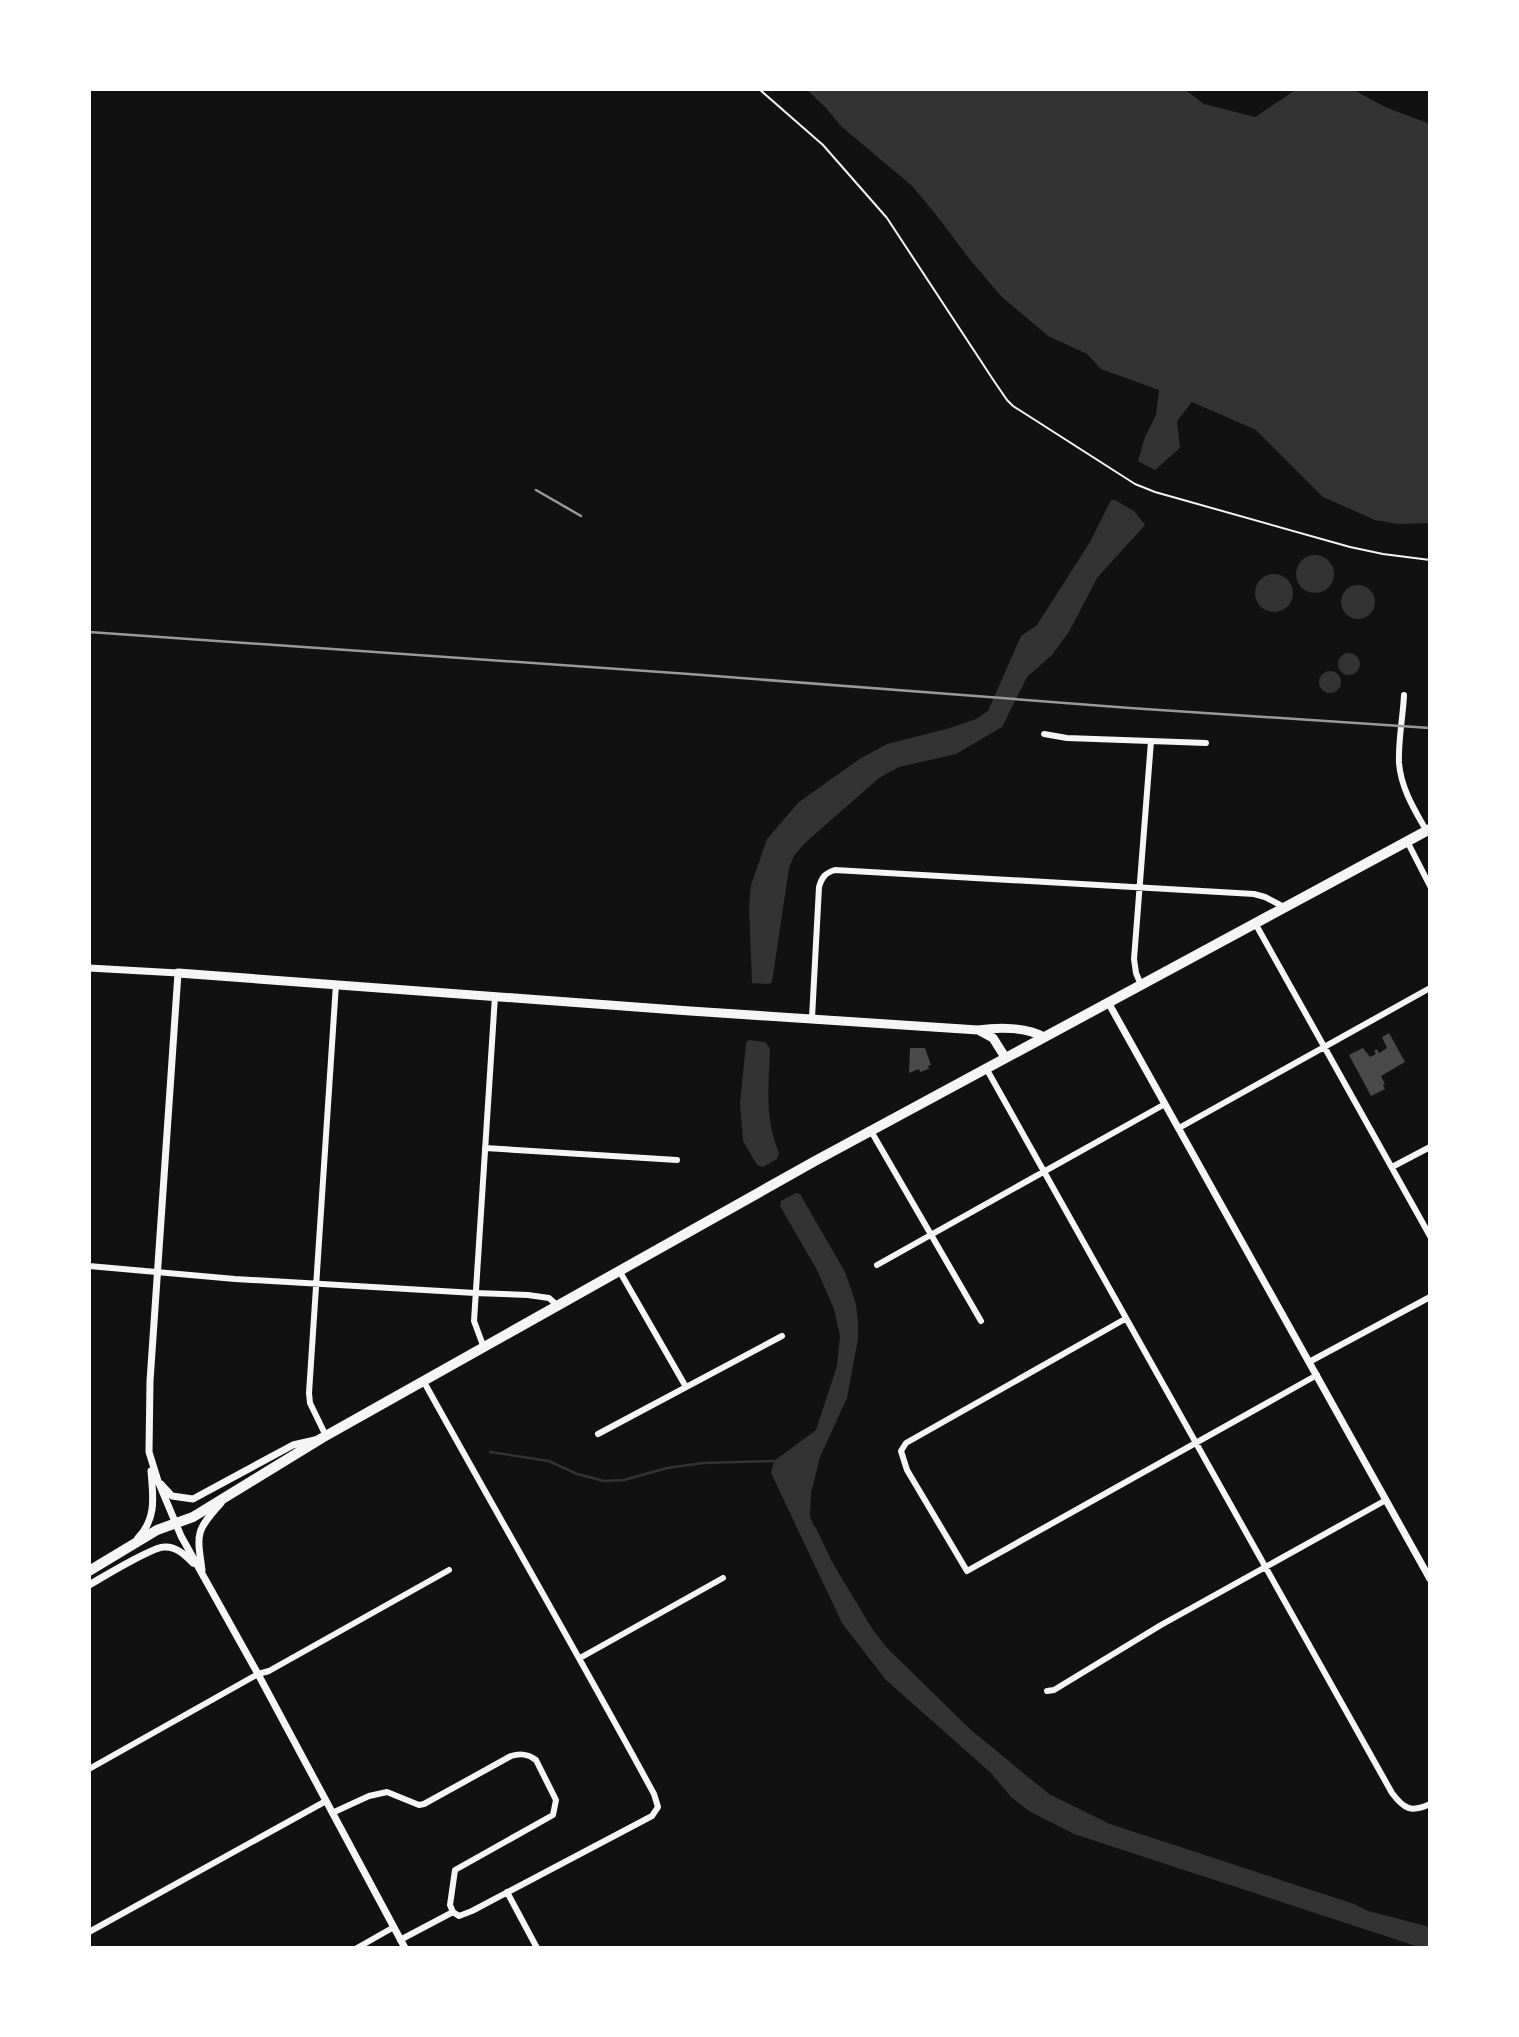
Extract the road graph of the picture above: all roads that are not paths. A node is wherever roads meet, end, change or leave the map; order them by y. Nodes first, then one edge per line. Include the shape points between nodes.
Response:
1 (1404, 695) dead end
2 (1044, 734) dead end
3 (1151, 741) junction
4 (1206, 743) dead end
5 (1428, 830) edge
6 (1406, 841) junction
7 (1430, 886) edge
8 (1140, 887) junction
9 (1284, 907) junction
10 (1255, 923) junction
11 (89, 968) edge
12 (177, 973) junction
13 (336, 984) junction
14 (1141, 985) junction
15 (1430, 988) edge
16 (495, 996) junction
17 (1108, 1003) junction
18 (812, 1018) junction
19 (978, 1030) junction
20 (1044, 1037) junction
21 (1325, 1046) junction
22 (1006, 1057) junction
23 (986, 1068) junction
24 (1165, 1104) junction
25 (1179, 1128) junction
26 (871, 1131) junction
27 (1430, 1147) edge
28 (485, 1148) junction
29 (677, 1160) dead end
30 (1392, 1167) junction
31 (1045, 1171) junction
32 (931, 1234) junction
33 (1430, 1236) edge
34 (877, 1265) dead end
35 (89, 1266) edge
36 (157, 1272) junction
37 (620, 1272) junction
38 (317, 1283) junction
39 (475, 1293) junction
40 (1430, 1297) edge
41 (558, 1306) junction
42 (1125, 1319) junction
43 (981, 1321) dead end
44 (782, 1336) dead end
45 (484, 1348) junction
46 (1309, 1362) junction
47 (1317, 1375) junction
48 (424, 1381) junction
49 (686, 1387) junction
50 (598, 1434) dead end
51 (324, 1437) junction
52 (1196, 1443) junction
53 (149, 1452) junction
54 (158, 1481) junction
55 (224, 1499) junction
56 (1386, 1500) junction
57 (177, 1523) junction
58 (132, 1545) junction
59 (1265, 1567) junction
60 (449, 1570) dead end
61 (89, 1571) edge
62 (202, 1572) junction
63 (723, 1578) dead end
64 (1430, 1579) edge
65 (89, 1585) edge
66 (580, 1658) junction
67 (258, 1674) junction
68 (1047, 1692) dead end
69 (89, 1769) edge
70 (326, 1801) junction
71 (1430, 1804) edge
72 (332, 1813) junction
73 (507, 1892) junction
74 (453, 1912) junction
75 (394, 1927) junction
76 (89, 1933) edge
77 (400, 1940) junction
78 (357, 1948) edge
79 (405, 1948) edge
80 (537, 1948) edge

1 - 5 street via 1400,771 1410,802
2 - 3 street
3 - 4 street
3 - 8 street
5 - 6 main road
6 - 7 street
6 - 9 main road
8 - 9 street via 1254,894
8 - 14 street via 1134,962
8 - 18 street via 830,871 819,887
9 - 10 main road
10 - 14 main road
10 - 21 street
11 - 12 street
12 - 13 main road
12 - 36 street
13 - 16 main road
13 - 38 street
14 - 17 main road
15 - 21 street
16 - 18 main road
16 - 28 street
17 - 20 main road
17 - 24 street
18 - 19 main road
19 - 20 main road via 1033,1031
19 - 22 main road via 993,1038
20 - 22 main road
21 - 25 street
21 - 30 street
22 - 23 main road
23 - 26 main road
23 - 31 street
24 - 25 street
24 - 31 street
25 - 46 street
26 - 32 street
26 - 37 main road
27 - 30 street
28 - 29 street
28 - 39 street
30 - 33 street
31 - 32 street
31 - 42 street
32 - 34 street
32 - 43 street
35 - 36 street
36 - 38 street
36 - 53 street
37 - 41 main road
37 - 49 street
38 - 39 street
38 - 51 street via 309,1393
39 - 41 street via 545,1297
39 - 45 street via 474,1321
40 - 46 street
41 - 45 main road
42 - 52 street
42 - 52 street via 906,1443 901,1451 907,1470 967,1571
44 - 49 street
45 - 48 main road
46 - 47 street
47 - 52 street
47 - 56 street
48 - 51 main road
48 - 66 street
49 - 50 street
51 - 54 street via 293,1445 193,1499 172,1496
51 - 55 main road
52 - 59 street
53 - 54 street
53 - 58 street via 154,1509 145,1531
54 - 57 street
55 - 57 main road
55 - 62 street via 198,1534
56 - 59 street
56 - 64 street
57 - 58 main road
57 - 62 street
58 - 61 main road
59 - 68 street
59 - 71 street via 1392,1793 1410,1808
60 - 67 street
62 - 65 street via 175,1548 159,1547
62 - 67 street
63 - 66 street
66 - 73 street via 658,1807 652,1816
67 - 69 street
67 - 70 street
70 - 72 street
70 - 76 street
72 - 74 street via 387,1792 424,1804 517,1755 530,1755 556,1800 553,1815 455,1870
72 - 75 street
73 - 74 street via 465,1914
73 - 80 street
74 - 77 street
75 - 77 street
75 - 78 street
77 - 79 street

